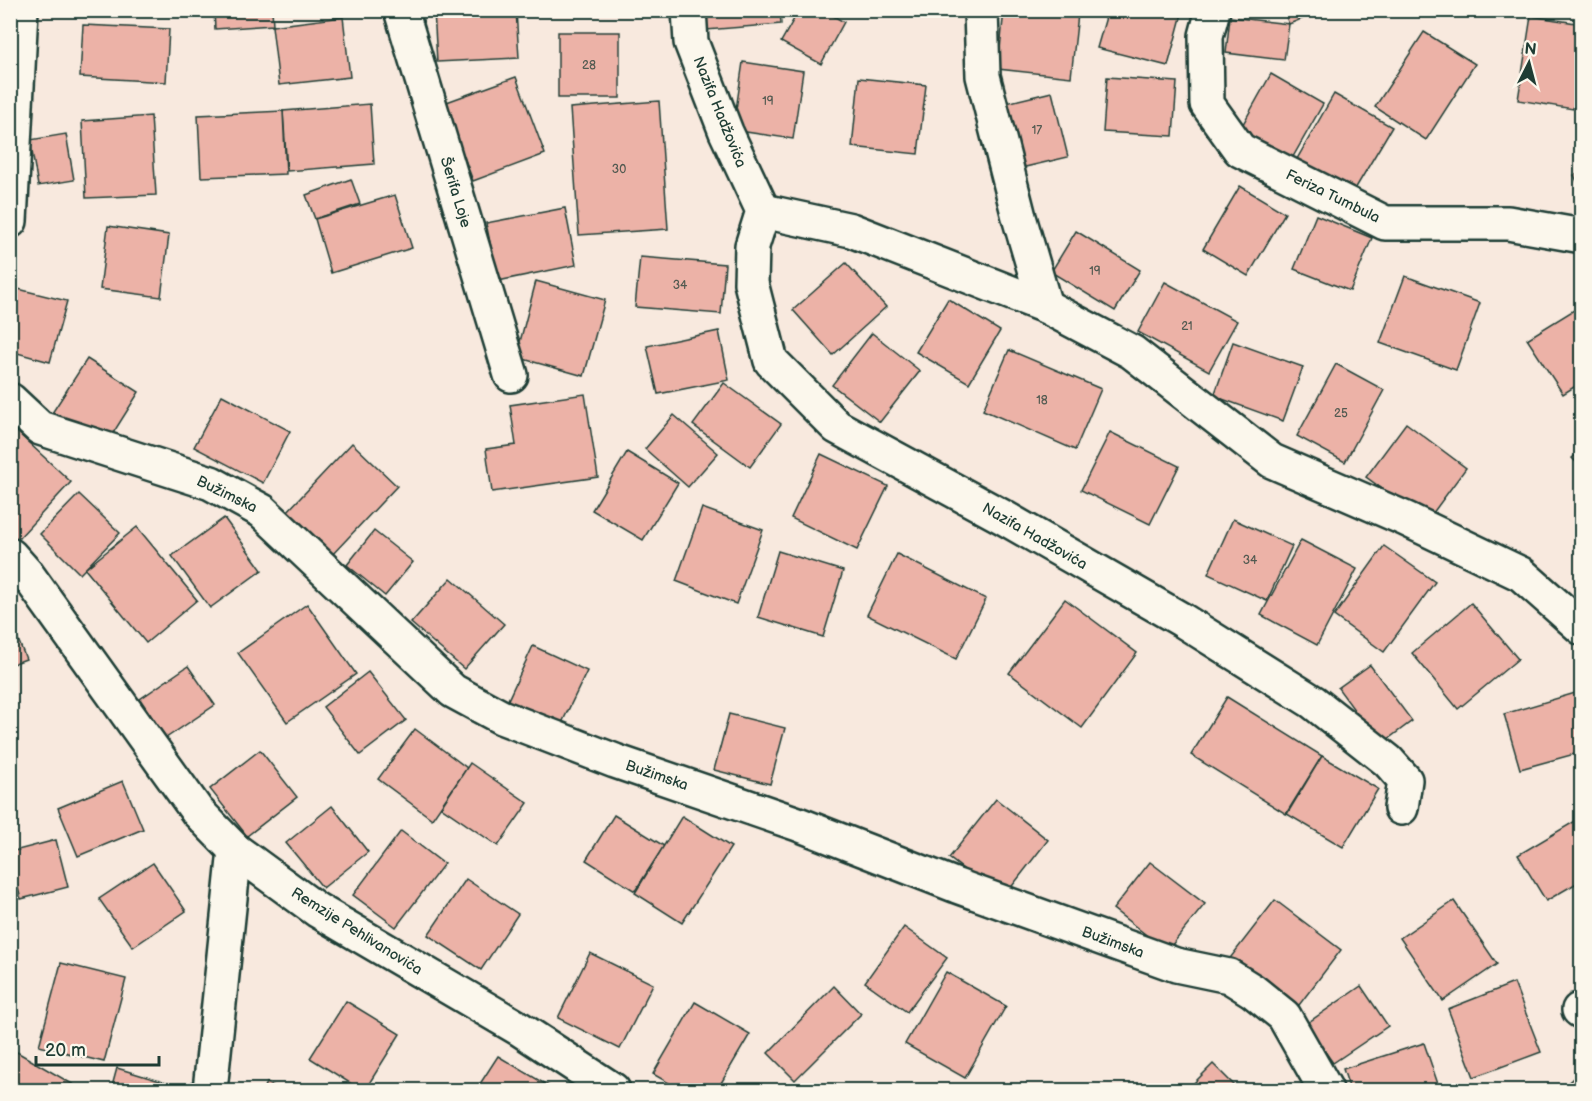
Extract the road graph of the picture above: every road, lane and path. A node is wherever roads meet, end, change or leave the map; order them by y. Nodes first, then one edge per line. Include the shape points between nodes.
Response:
1 (21, 10) edge
2 (401, 10) edge
3 (688, 10) edge
4 (981, 10) edge
5 (1213, 10) edge
6 (763, 211) junction
7 (10, 222) edge
8 (1581, 236) edge
9 (1045, 306) junction
10 (511, 375) dead end
11 (10, 400) edge
12 (10, 555) edge
13 (1581, 628) edge
14 (1401, 808) dead end
15 (235, 850) junction
16 (210, 1090) edge
17 (613, 1090) edge
18 (1326, 1090) edge

1 - 7 street
2 - 10 street, Šerifa Loje
3 - 6 street, Nazifa Hadžovića via 691,42 726,132
4 - 9 street via 982,76
5 - 8 street, Feriza Tumbula via 1206,36 1207,104 1240,150 1385,223 1509,223
6 - 9 street via 851,230
6 - 14 street, Nazifa Hadžovića via 752,246 751,283 771,362 837,427 1182,620 1313,702 1388,761 1405,780
9 - 13 street via 1132,352 1272,461 1521,574
11 - 18 street, Bužimska via 40,428 212,483 262,511 453,691 501,717 1176,965 1229,976 1284,1016
12 - 15 street, Remzije Pehlivanovića via 27,573 197,811
15 - 16 street
15 - 17 street, Remzije Pehlivanovića via 317,910 520,1029

